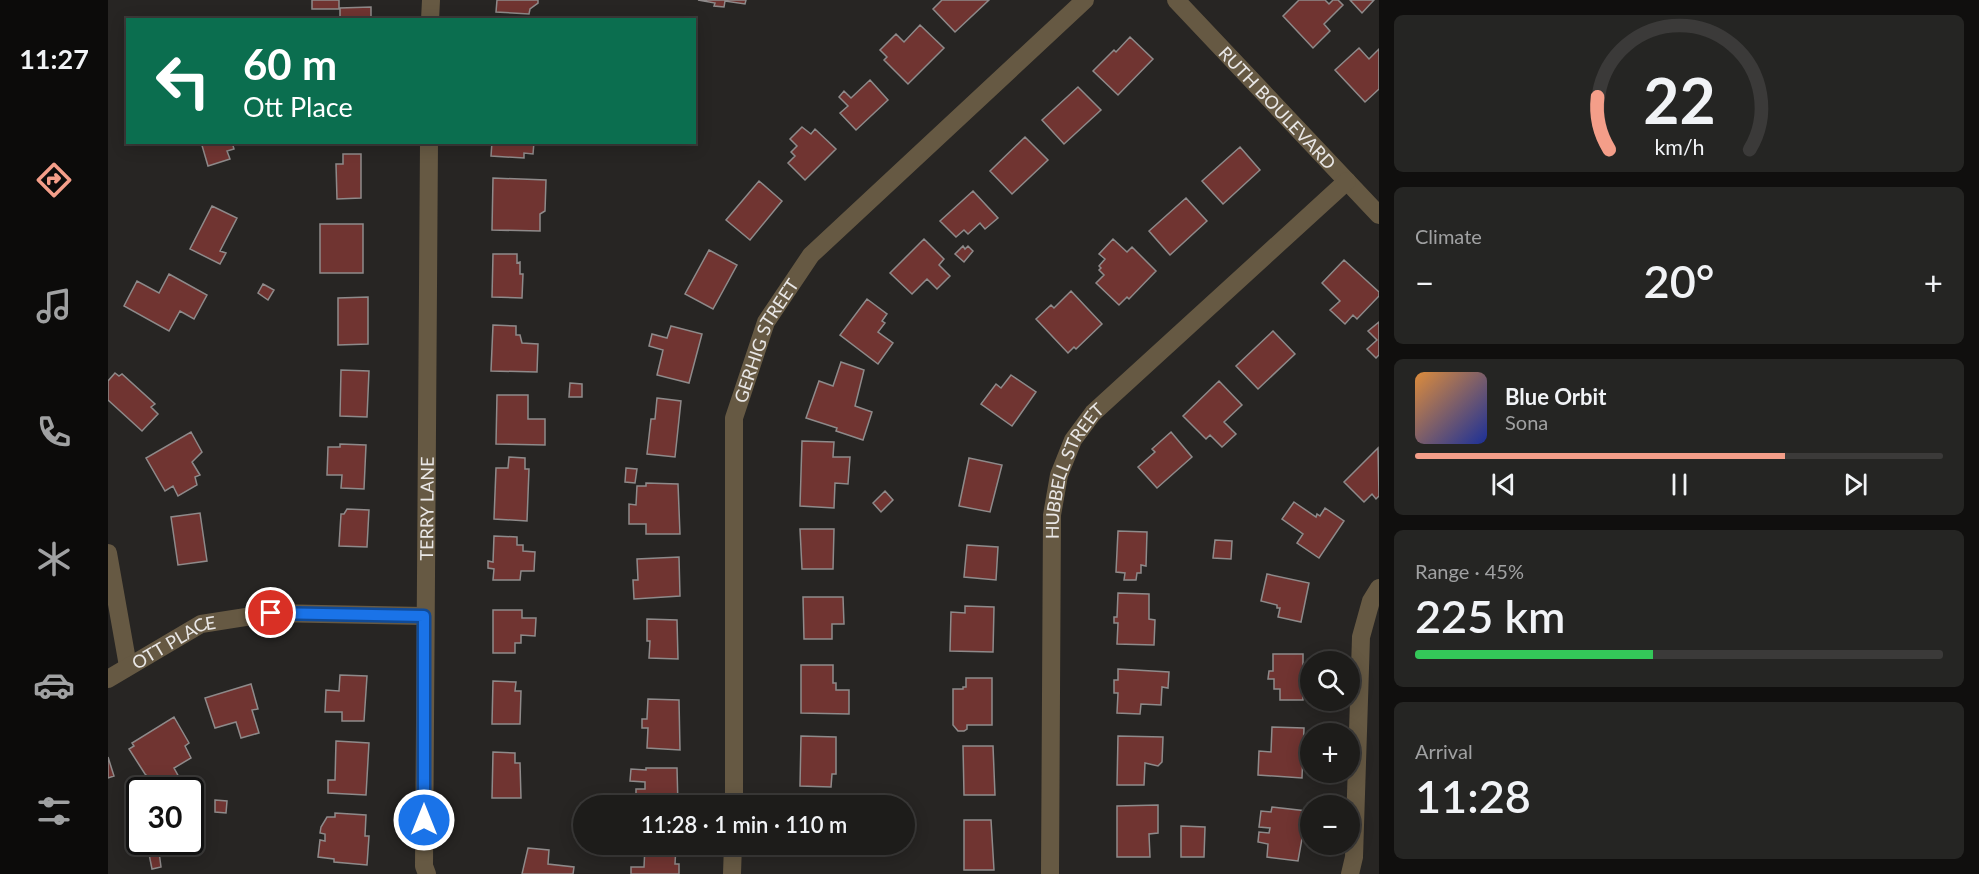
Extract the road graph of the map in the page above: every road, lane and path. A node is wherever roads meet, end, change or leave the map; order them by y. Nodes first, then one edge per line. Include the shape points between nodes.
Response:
1 (431, 0) edge
2 (1085, 0) edge
3 (1176, 0) edge
4 (430, 18) edge
5 (429, 144) edge
6 (1347, 181) junction
7 (1379, 215) edge
8 (108, 553) edge
9 (1379, 588) edge
10 (424, 616) junction
11 (128, 666) junction
12 (108, 679) edge
13 (734, 795) edge
14 (733, 855) edge
15 (427, 874) edge
16 (732, 874) edge
17 (1050, 874) edge
18 (1350, 874) edge

1 - 4 street
2 - 13 street, GERHIG STREET via 810,255 766,322 734,418
3 - 6 street, RUTH BOULEVARD
5 - 10 street, TERRY LANE
6 - 7 street, RUTH BOULEVARD
6 - 17 street, HUBBELL STREET via 1094,413 1073,440 1059,475 1052,515
8 - 11 street
9 - 18 street via 1371,601 1361,637 1354,857
10 - 11 street, OTT PLACE via 271,613 201,624
10 - 15 street, TERRY LANE
11 - 12 street, OTT PLACE
14 - 16 street

